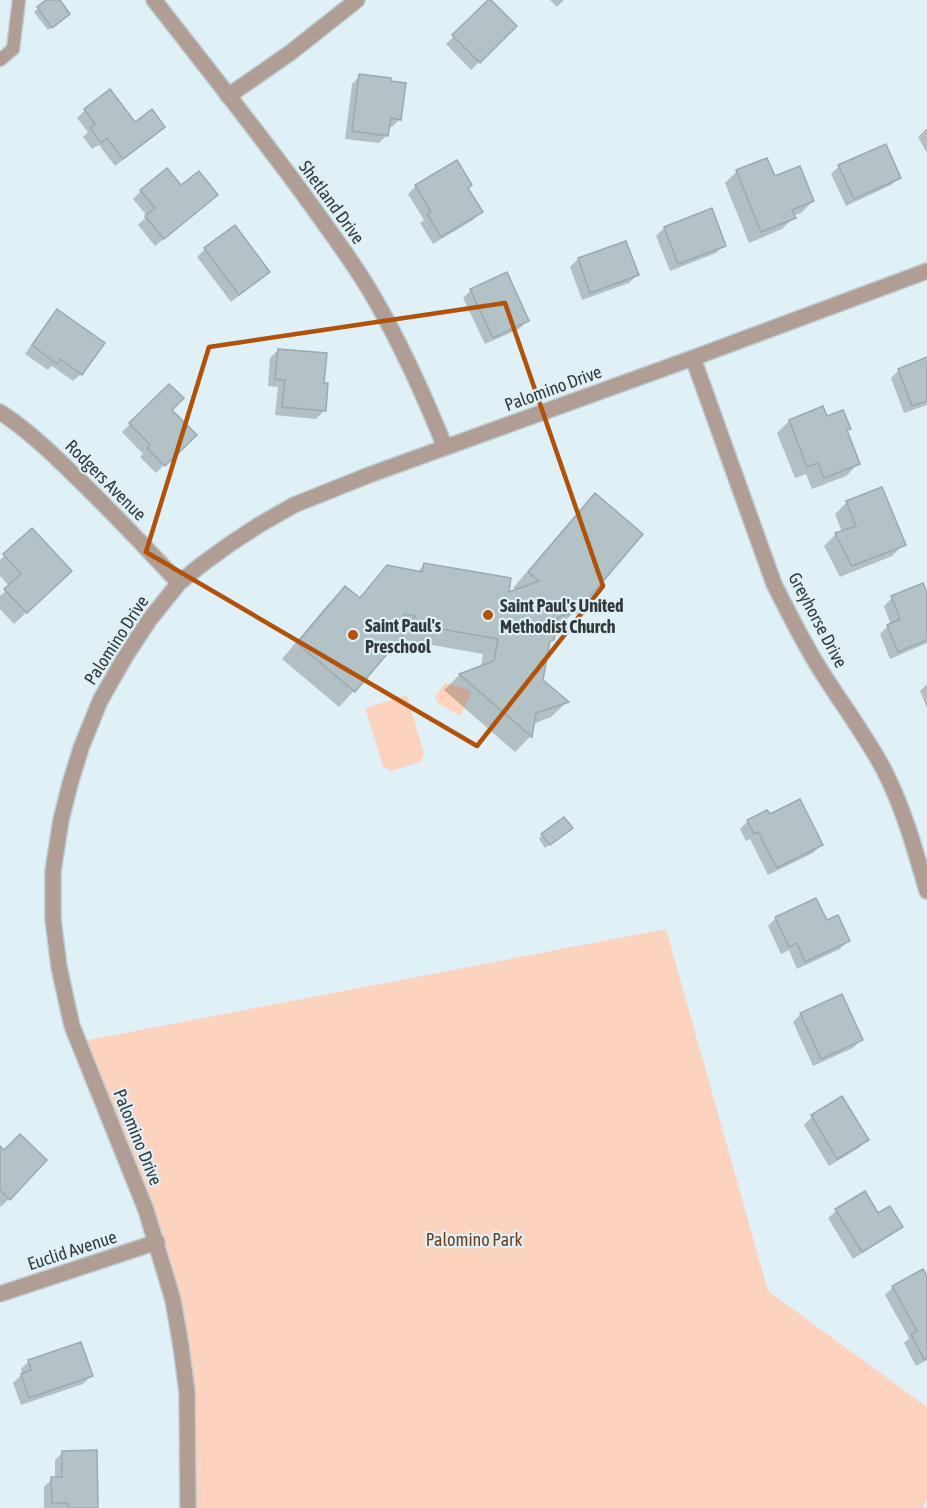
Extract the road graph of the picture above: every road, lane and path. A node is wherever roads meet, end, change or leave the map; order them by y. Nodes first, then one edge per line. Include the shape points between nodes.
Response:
1 (19, 0) edge
2 (154, 0) edge
3 (357, 0) edge
4 (0, 60) edge
5 (228, 96) junction
6 (927, 271) edge
7 (693, 358) junction
8 (0, 411) edge
9 (445, 447) junction
10 (179, 583) junction
11 (927, 891) edge
12 (157, 1242) junction
13 (0, 1294) edge
14 (188, 1508) edge

1 - 4 lane via 13,49
2 - 5 street, Shetland Drive
3 - 5 street
5 - 9 street, Shetland Drive via 298,186 372,294
6 - 7 street, Palomino Drive
7 - 9 street, Palomino Drive
7 - 11 street, Greyhorse Drive via 774,584 815,661 884,770 910,830
8 - 10 street, Rodgers Avenue via 49,450
9 - 10 street, Palomino Drive via 294,505 230,544
10 - 12 street, Palomino Drive via 144,628 100,701 70,784 53,871 53,919 72,1026
12 - 13 street, Euclid Avenue
12 - 14 street, Palomino Drive via 173,1300 187,1392

